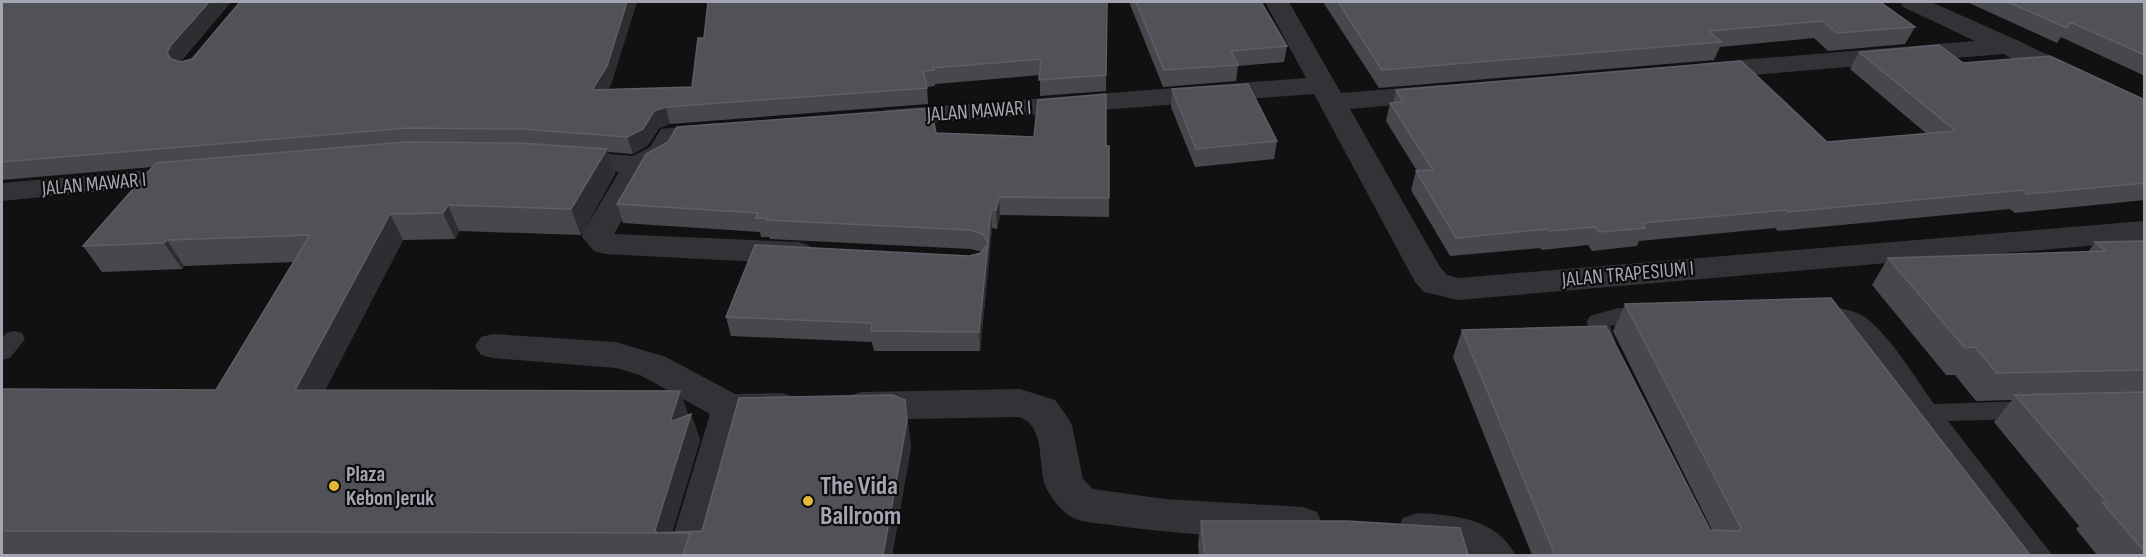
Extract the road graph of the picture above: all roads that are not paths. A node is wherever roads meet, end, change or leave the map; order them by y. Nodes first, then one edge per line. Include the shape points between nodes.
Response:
1 (1277, 2) edge
2 (1912, 2) edge
3 (2010, 46) junction
4 (1679, 73) edge
5 (1466, 91) edge
6 (1327, 94) junction
7 (2145, 111) edge
8 (859, 120) edge
9 (740, 129) edge
10 (540, 158) edge
11 (638, 165) junction
12 (208, 174) edge
13 (2, 192) edge
14 (2145, 231) edge
15 (829, 255) edge
16 (1792, 313) edge
17 (1676, 315) edge
18 (493, 346) dead end
19 (1616, 369) edge
20 (730, 408) junction
21 (2054, 409) edge
22 (1928, 413) junction
23 (688, 555) edge
24 (1495, 555) edge
25 (2040, 555) edge

1 - 6 street, JALAN TRAPESIUM I
2 - 3 street
3 - 4 street
3 - 7 street
5 - 6 street, JALAN MAWAR I
6 - 8 street, JALAN MAWAR I
6 - 14 street, JALAN TRAPESIUM I via 1426,274 1436,284 1458,289
9 - 11 street via 671,135 662,152
10 - 11 street
11 - 15 street via 599,232 598,237 605,244
12 - 13 street, JALAN MAWAR I
16 - 22 lane via 1827,313 1856,321 1876,341
17 - 19 lane via 1618,316 1598,321 1601,338
18 - 20 street via 616,355 653,366
20 - 23 street
20 - 24 street via 1020,403 1041,410 1053,425 1065,485 1082,504 1165,516 1460,533 1481,541
21 - 22 lane
22 - 25 lane

